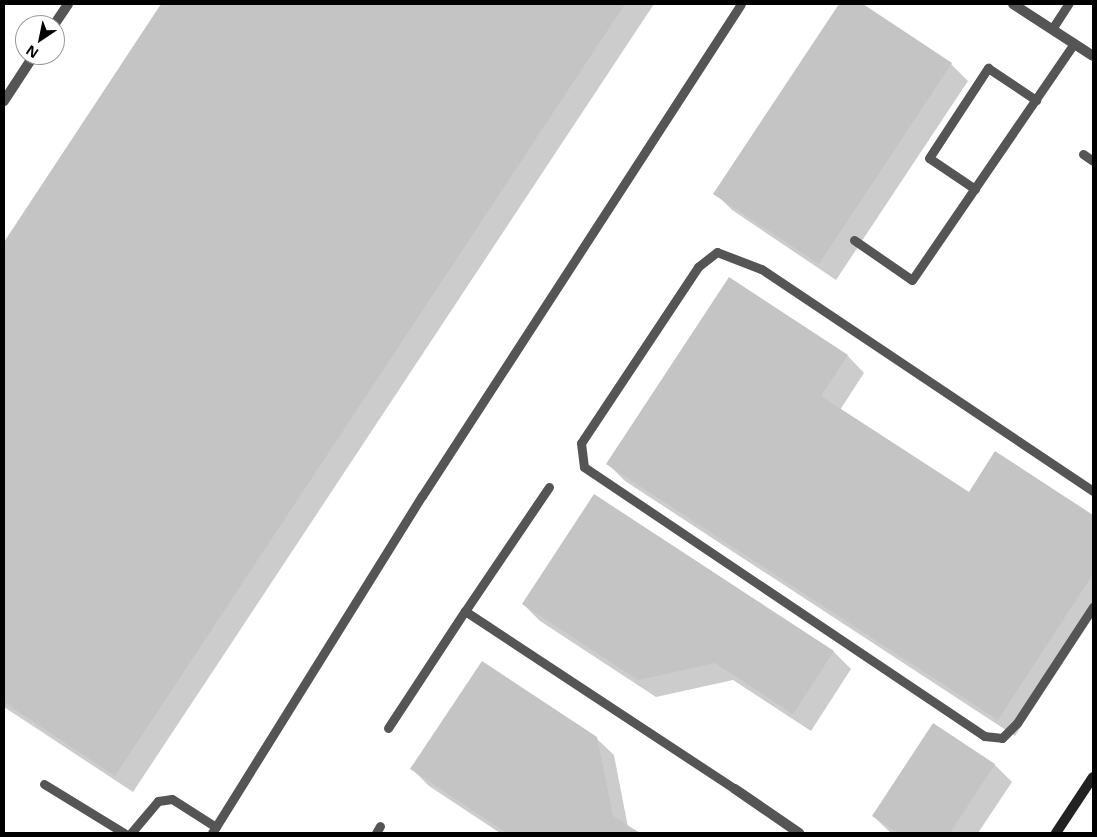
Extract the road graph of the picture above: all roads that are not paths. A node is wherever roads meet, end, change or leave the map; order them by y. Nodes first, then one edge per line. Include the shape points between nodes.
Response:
1 (68, 4) edge
2 (741, 4) edge
3 (1013, 4) edge
4 (1068, 4) edge
5 (61, 15) edge
6 (1052, 29) junction
7 (1074, 44) junction
8 (1093, 56) edge
9 (27, 65) edge
10 (1036, 100) junction
11 (4, 101) edge
12 (1083, 154) dead end
13 (1093, 161) edge
14 (975, 189) junction
15 (854, 240) dead end
16 (549, 487) dead end
17 (1093, 490) edge
18 (1093, 608) edge
19 (465, 611) junction
20 (388, 728) dead end
21 (1093, 776) edge
22 (44, 784) dead end
23 (735, 789) joint
24 (214, 830) edge
25 (124, 833) edge
26 (131, 833) edge
27 (798, 833) edge
28 (1056, 833) edge

1 - 5 street
2 - 24 lane via 422,496
3 - 6 street
4 - 6 lane
6 - 7 street
7 - 8 street
7 - 10 lane
9 - 11 street
10 - 14 lane
10 - 14 lane via 988,68 929,158
12 - 13 lane
14 - 15 lane via 912,280
16 - 19 lane
17 - 18 lane via 761,269 717,252 698,266 581,443 584,467 984,736 1002,738 1017,723
19 - 20 lane
19 - 23 lane
21 - 28 street
22 - 25 lane
23 - 27 street
24 - 26 lane via 172,800 158,801

